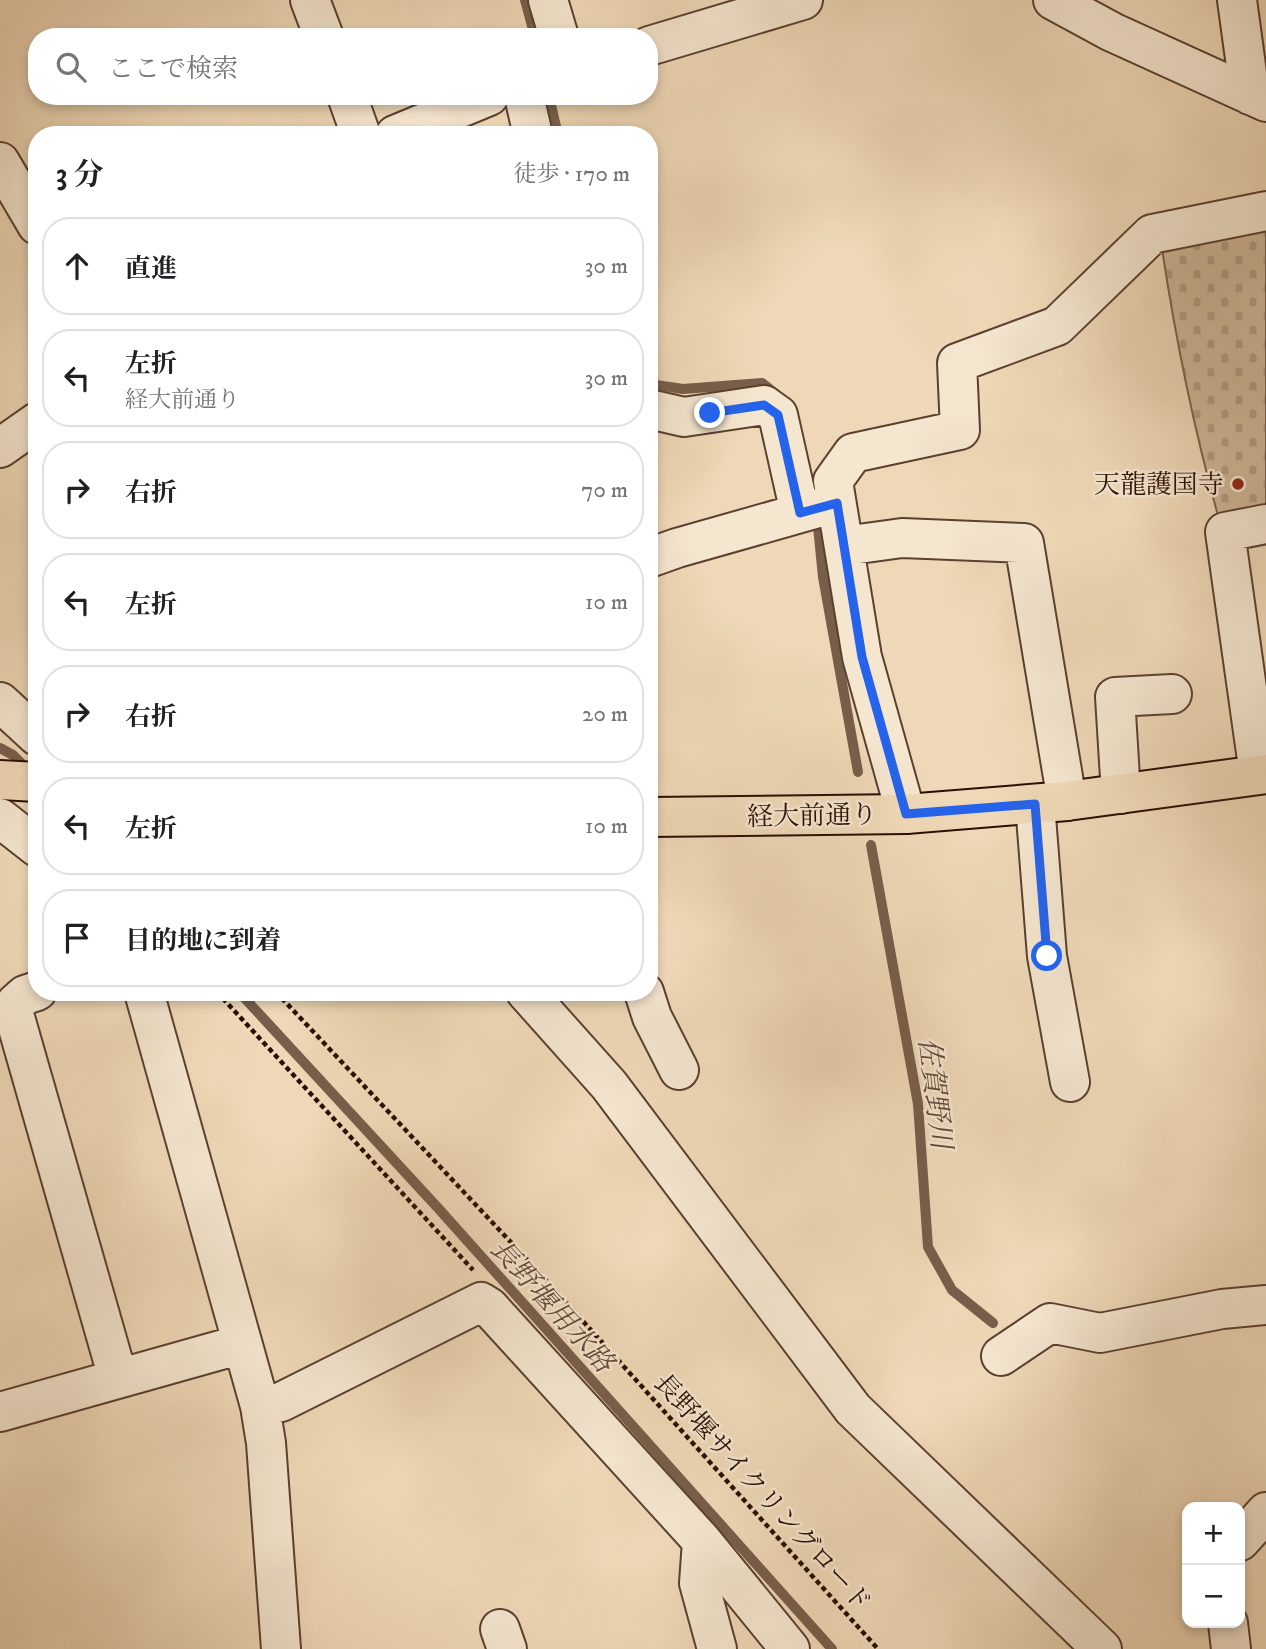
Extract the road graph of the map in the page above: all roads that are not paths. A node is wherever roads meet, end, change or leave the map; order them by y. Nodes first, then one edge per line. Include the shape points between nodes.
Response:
1 (310, 0) edge
2 (548, 0) edge
3 (803, 0) edge
4 (1053, 0) edge
5 (1237, 0) edge
6 (321, 28) edge
7 (556, 28) edge
8 (658, 43) edge
9 (1258, 98) edge
10 (349, 105) edge
11 (467, 105) edge
12 (526, 105) edge
13 (358, 126) edge
14 (417, 126) edge
15 (531, 126) edge
16 (0, 162) edge
17 (28, 210) edge
18 (1266, 211) edge
19 (658, 412) edge
20 (28, 428) edge
21 (0, 448) edge
22 (819, 508) junction
23 (1266, 524) edge
24 (844, 546) junction
25 (658, 555) edge
26 (1172, 694) dead end
27 (0, 702) edge
28 (28, 728) edge
29 (1262, 774) edge
30 (1121, 794) junction
31 (1051, 803) junction
32 (906, 814) junction
33 (658, 817) edge
34 (0, 818) edge
35 (28, 840) edge
36 (28, 994) edge
37 (147, 1001) edge
38 (534, 1001) edge
39 (647, 1001) edge
40 (679, 1070) dead end
41 (1070, 1082) dead end
42 (1266, 1305) edge
43 (242, 1344) junction
44 (1001, 1356) dead end
45 (118, 1378) junction
46 (260, 1406) junction
47 (0, 1412) edge
48 (702, 1541) junction
49 (1229, 1628) edge
50 (281, 1649) edge
51 (717, 1649) edge
52 (790, 1649) edge
53 (1102, 1649) edge
54 (1231, 1649) edge

1 - 6 street
2 - 7 street
3 - 8 street
4 - 9 street
5 - 9 street
10 - 13 street
11 - 14 street
12 - 15 street
16 - 17 street
18 - 22 street via 1152,234 1058,326 957,363 960,430 852,453
19 - 22 street via 684,417 764,405 778,415
20 - 21 street
22 - 24 street
22 - 25 street
23 - 29 street via 1225,532
24 - 31 street via 902,538 1024,542
24 - 32 street via 862,657
26 - 30 street via 1115,697
27 - 28 street
29 - 30 main road, 経大前通り
30 - 31 main road, 経大前通り
31 - 32 main road, 経大前通り
31 - 41 street via 1047,956
32 - 33 main road, 経大前通り
34 - 35 street
36 - 45 street via 16,1003 14,1014
37 - 43 street
38 - 53 street via 609,1085 853,1409
39 - 40 street
42 - 44 street via 1100,1333 1050,1323
43 - 45 street
43 - 46 street
45 - 47 street
46 - 48 street via 281,1402 481,1302
46 - 50 street
48 - 51 street via 699,1583
48 - 52 street
49 - 54 street

